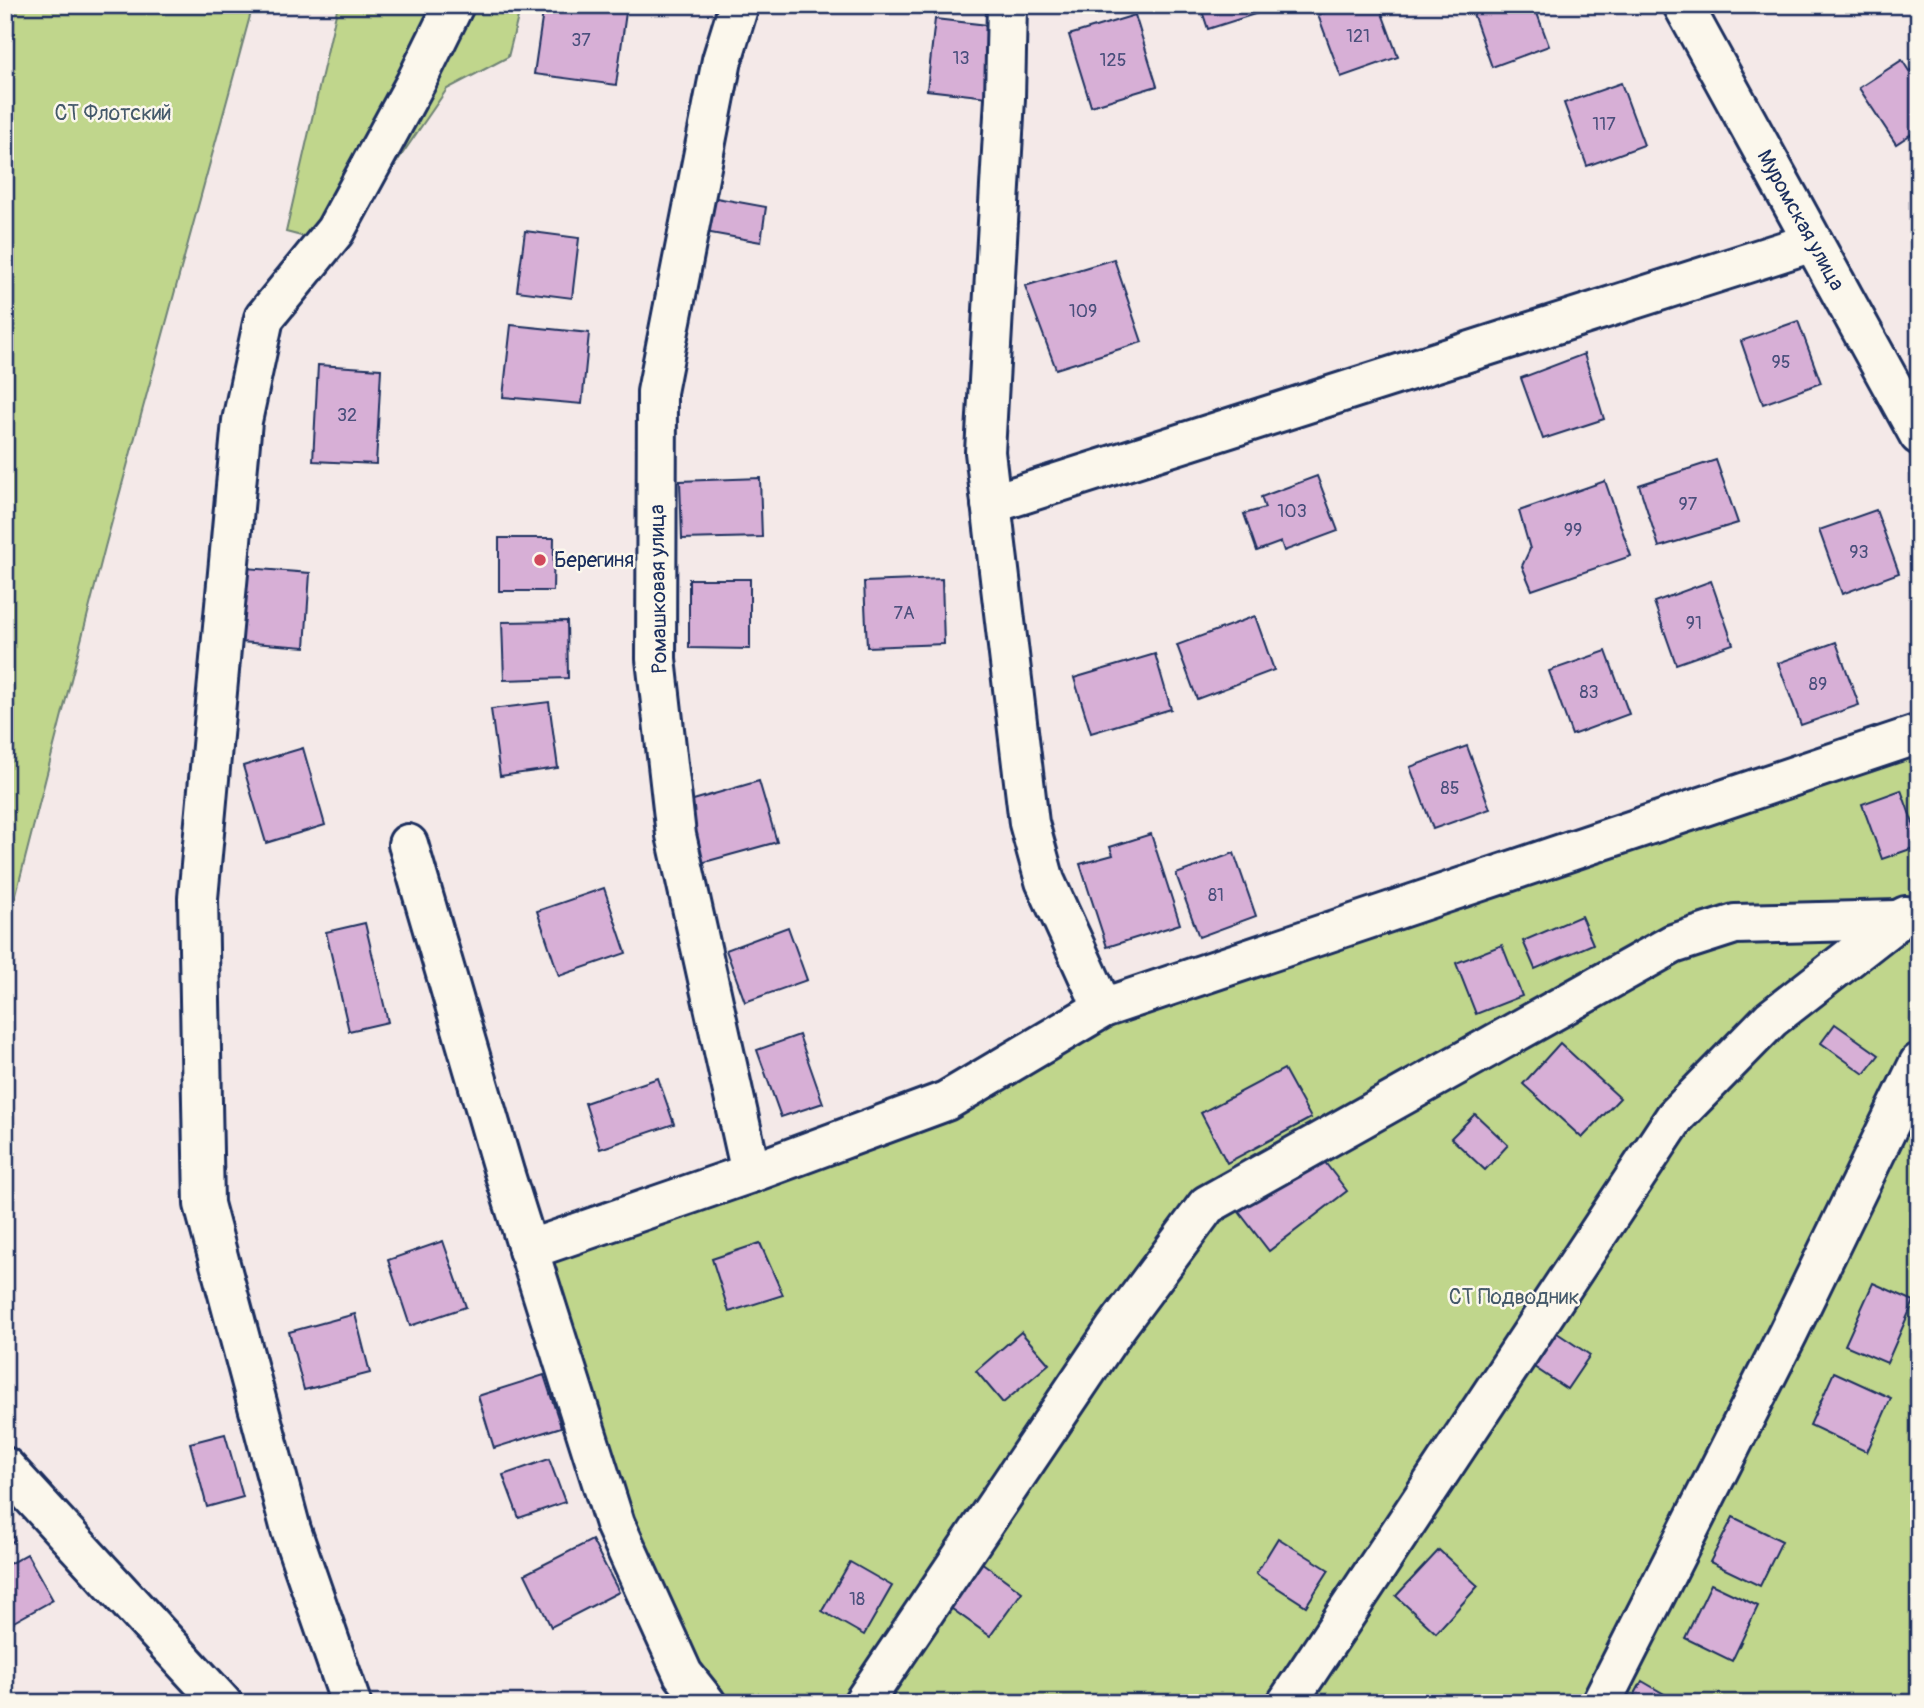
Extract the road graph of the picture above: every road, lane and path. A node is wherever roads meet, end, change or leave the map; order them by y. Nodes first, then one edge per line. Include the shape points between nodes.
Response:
1 (454, 5) edge
2 (739, 5) edge
3 (1007, 5) edge
4 (1684, 5) edge
5 (1813, 242) junction
6 (1919, 435) edge
7 (991, 504) junction
8 (1919, 734) edge
9 (408, 844) dead end
10 (1909, 915) edge
11 (1103, 1008) junction
12 (1919, 1063) edge
13 (751, 1173) junction
14 (528, 1250) junction
15 (5, 1467) edge
16 (222, 1703) edge
17 (351, 1703) edge
18 (706, 1703) edge
19 (863, 1703) edge
20 (1287, 1703) edge
21 (1601, 1703) edge

1 - 17 street via 335,231 264,318 242,421 198,898 204,1204 290,1530
2 - 13 street, Ромашковая улица via 722,60 657,392 656,659 676,835
3 - 7 street via 985,452
4 - 5 street, Муромская улица
5 - 6 street, Муромская улица
5 - 7 street
7 - 11 street via 1029,823 1045,881
8 - 11 street
9 - 14 street
10 - 19 street via 1735,924 1673,944 1207,1205 1115,1329
10 - 20 street via 1771,1019 1675,1116
11 - 13 street via 946,1101
12 - 21 street
13 - 14 street
14 - 18 street via 615,1524 684,1674
15 - 16 street

